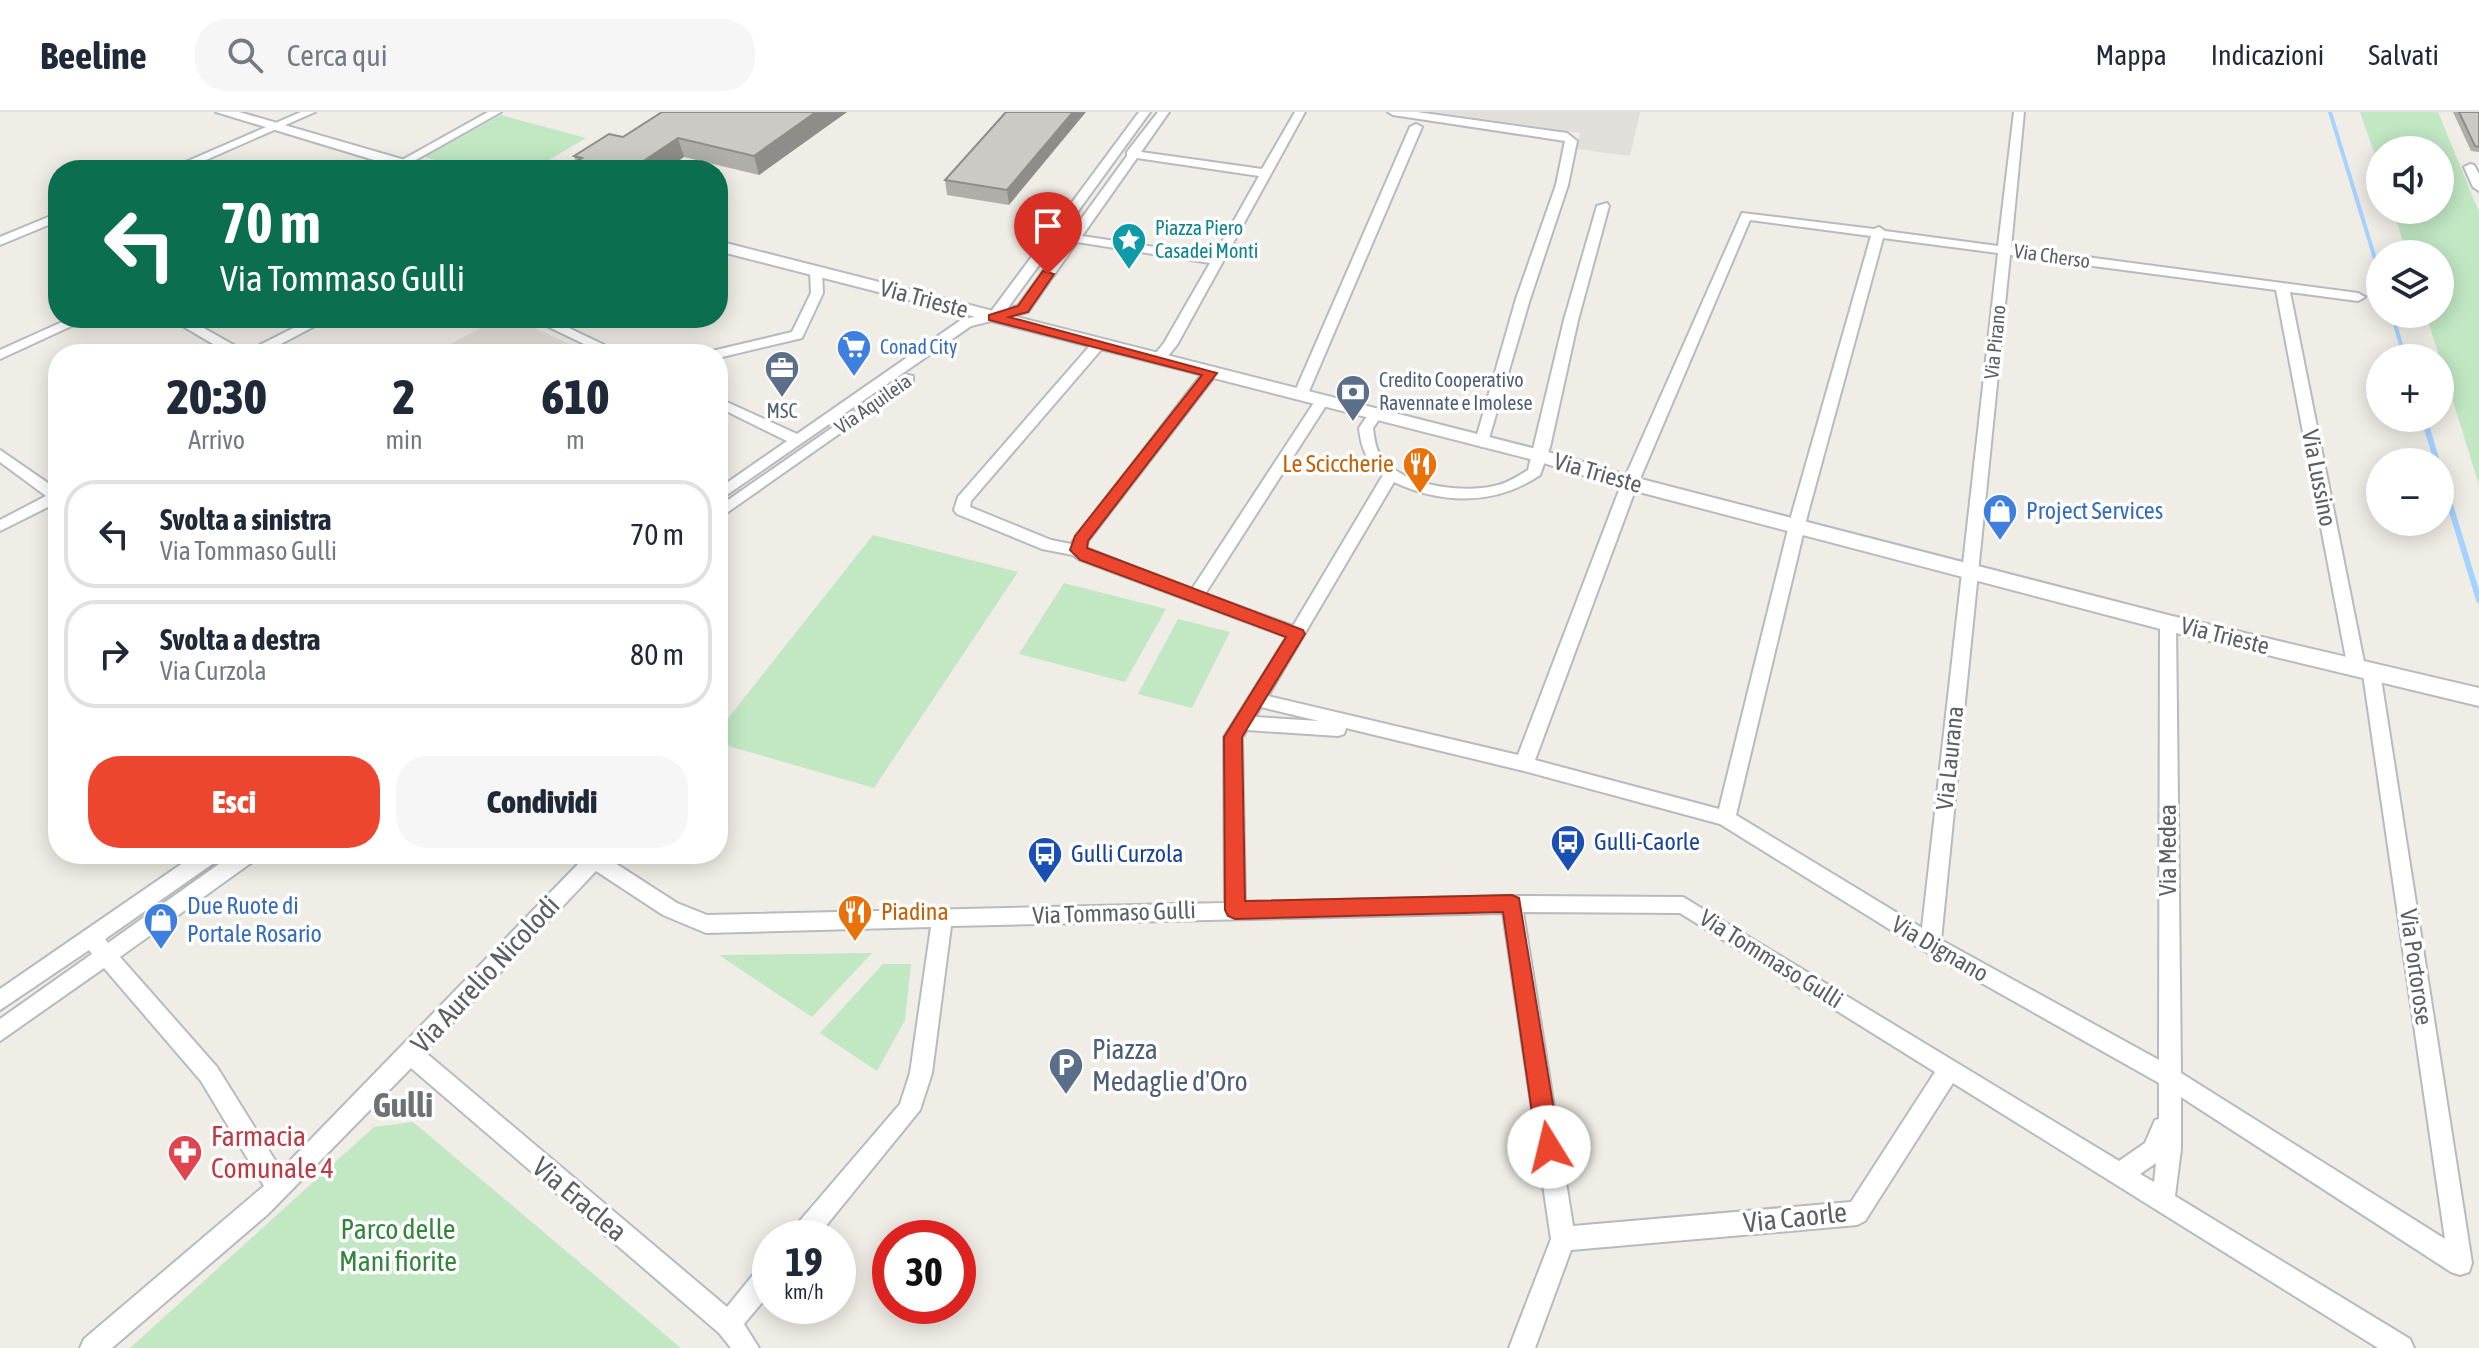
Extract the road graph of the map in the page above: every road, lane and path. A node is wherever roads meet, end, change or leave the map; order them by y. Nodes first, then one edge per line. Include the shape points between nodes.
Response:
1 (223, 112) edge
2 (310, 112) edge
3 (496, 112) edge
4 (1145, 112) edge
5 (1164, 112) edge
6 (1300, 112) edge
7 (1393, 112) edge
8 (2019, 112) edge
9 (1416, 127) dead end
10 (274, 128) junction
11 (1131, 154) junction
12 (197, 160) edge
13 (385, 160) edge
14 (420, 160) edge
15 (2470, 167) dead end
16 (1263, 173) junction
17 (2479, 187) edge
18 (1603, 206) dead end
19 (48, 221) edge
20 (1879, 231) junction
21 (1073, 238) junction
22 (0, 241) edge
23 (728, 249) edge
24 (2006, 250) junction
25 (1218, 260) junction
26 (816, 271) junction
27 (2282, 286) junction
28 (2358, 297) dead end
29 (994, 317) junction
30 (60, 328) edge
31 (194, 328) edge
32 (303, 328) edge
33 (559, 328) edge
34 (222, 344) edge
35 (271, 344) edge
36 (594, 344) edge
37 (1099, 344) junction
38 (728, 351) edge
39 (0, 355) edge
40 (1158, 359) junction
41 (1210, 373) junction
42 (1300, 396) junction
43 (1322, 401) junction
44 (728, 407) edge
45 (1375, 415) junction
46 (798, 440) junction
47 (1482, 442) junction
48 (0, 455) edge
49 (1541, 456) junction
50 (1392, 473) junction
51 (1631, 483) junction
52 (48, 489) edge
53 (728, 489) edge
54 (48, 501) edge
55 (728, 507) edge
56 (0, 526) edge
57 (1797, 526) junction
58 (1078, 550) junction
59 (1970, 571) junction
60 (1195, 597) junction
61 (2168, 623) junction
62 (1300, 629) junction
63 (2364, 671) junction
64 (2477, 696) edge
65 (1255, 699) junction
66 (1241, 723) junction
67 (1380, 731) junction
68 (1524, 764) junction
69 (1726, 818) junction
70 (197, 864) edge
71 (234, 864) edge
72 (583, 864) edge
73 (601, 864) edge
74 (1512, 904) junction
75 (1235, 910) junction
76 (942, 918) junction
77 (91, 938) junction
78 (1930, 944) junction
79 (106, 956) junction
80 (0, 1001) edge
81 (0, 1031) edge
82 (410, 1053) junction
83 (1950, 1069) junction
84 (2168, 1086) junction
85 (2120, 1173) junction
86 (279, 1188) junction
87 (2163, 1198) junction
88 (815, 1220) edge
89 (1563, 1239) junction
90 (2460, 1263) joint
91 (752, 1295) edge
92 (728, 1324) junction
93 (93, 1348) edge
94 (746, 1348) edge
95 (1522, 1348) edge
96 (2401, 1348) edge

1 - 10 street
2 - 10 street
3 - 14 street
4 - 29 street
5 - 11 street
6 - 16 street
7 - 47 street via 1567,136 1571,141
8 - 24 street, Via Pirano
9 - 42 street
10 - 12 street
10 - 13 street
11 - 16 street
11 - 21 street
15 - 17 street
16 - 25 street
18 - 49 street
19 - 22 street
20 - 24 street, Via Cherso
20 - 51 street, Via Cherso via 1746,216
20 - 57 street
21 - 25 street
21 - 29 street via 1023,309
23 - 26 street, Via Trieste
24 - 27 street, Via Cherso
24 - 59 street, Via Pirano
25 - 40 street
26 - 29 street, Via Trieste
26 - 38 street via 817,293 797,335
27 - 28 street, Via Cherso
27 - 63 street, Via Lussino
29 - 37 street, Via Trieste
29 - 46 street, Via Aquileia via 966,323
29 - 55 street, Via Aquileia
30 - 39 street
31 - 34 street
32 - 35 street
33 - 36 street
37 - 40 street, Via Trieste
37 - 58 street via 963,500 962,510 1048,545
40 - 41 street, Via Trieste
41 - 42 street, Via Trieste
41 - 58 street via 1080,540
42 - 43 street, Via Trieste
43 - 45 street, Via Trieste
43 - 60 street
44 - 46 street
45 - 47 street, Via Trieste
45 - 50 street via 1366,428 1370,452
46 - 53 street, Via Aquileia
47 - 49 street, Via Trieste
48 - 52 street
49 - 50 street via 1535,472 1479,495 1410,484
49 - 51 street, Via Trieste
50 - 62 street
51 - 57 street, Via Trieste
51 - 68 street
54 - 56 street
57 - 59 street, Via Trieste
57 - 69 street
58 - 60 street
59 - 61 street, Via Trieste
59 - 78 street, Via Laurana
60 - 62 street
61 - 63 street, Via Trieste
61 - 84 street, Via Medea
62 - 65 street
63 - 64 street, Via Trieste
63 - 90 street, Via Portorose
65 - 66 street
65 - 67 street, Via Dignano
66 - 67 street, Via Dignano
66 - 75 street via 1233,737
67 - 68 street, Via Dignano
68 - 69 street, Via Dignano
69 - 78 street, Via Dignano
70 - 77 street
71 - 79 street
72 - 82 street, Via Aurelio Nicolodi
73 - 76 street, Via Tommaso Gulli via 670,909 706,924
74 - 75 street, Via Tommaso Gulli
74 - 83 street, Via Tommaso Gulli via 1683,905
74 - 89 street
75 - 76 street, Via Tommaso Gulli
76 - 88 street via 921,1073 909,1110
77 - 79 street
77 - 80 street
78 - 84 street, Via Dignano
79 - 81 street
79 - 86 street via 209,1074
82 - 86 street, Via Aurelio Nicolodi
82 - 92 street, Via Eraclea
83 - 85 street, Via Tommaso Gulli
83 - 89 street, Via Caorle via 1857,1213
84 - 85 street, Via Medea via 2157,1149
84 - 87 street, Via Medea via 2170,1149
84 - 90 street, Via Dignano
85 - 87 street, Via Tommaso Gulli
86 - 93 street, Via Aurelio Nicolodi
87 - 96 street, Via Tommaso Gulli
89 - 95 street
91 - 92 street
92 - 94 street, Via Eraclea

